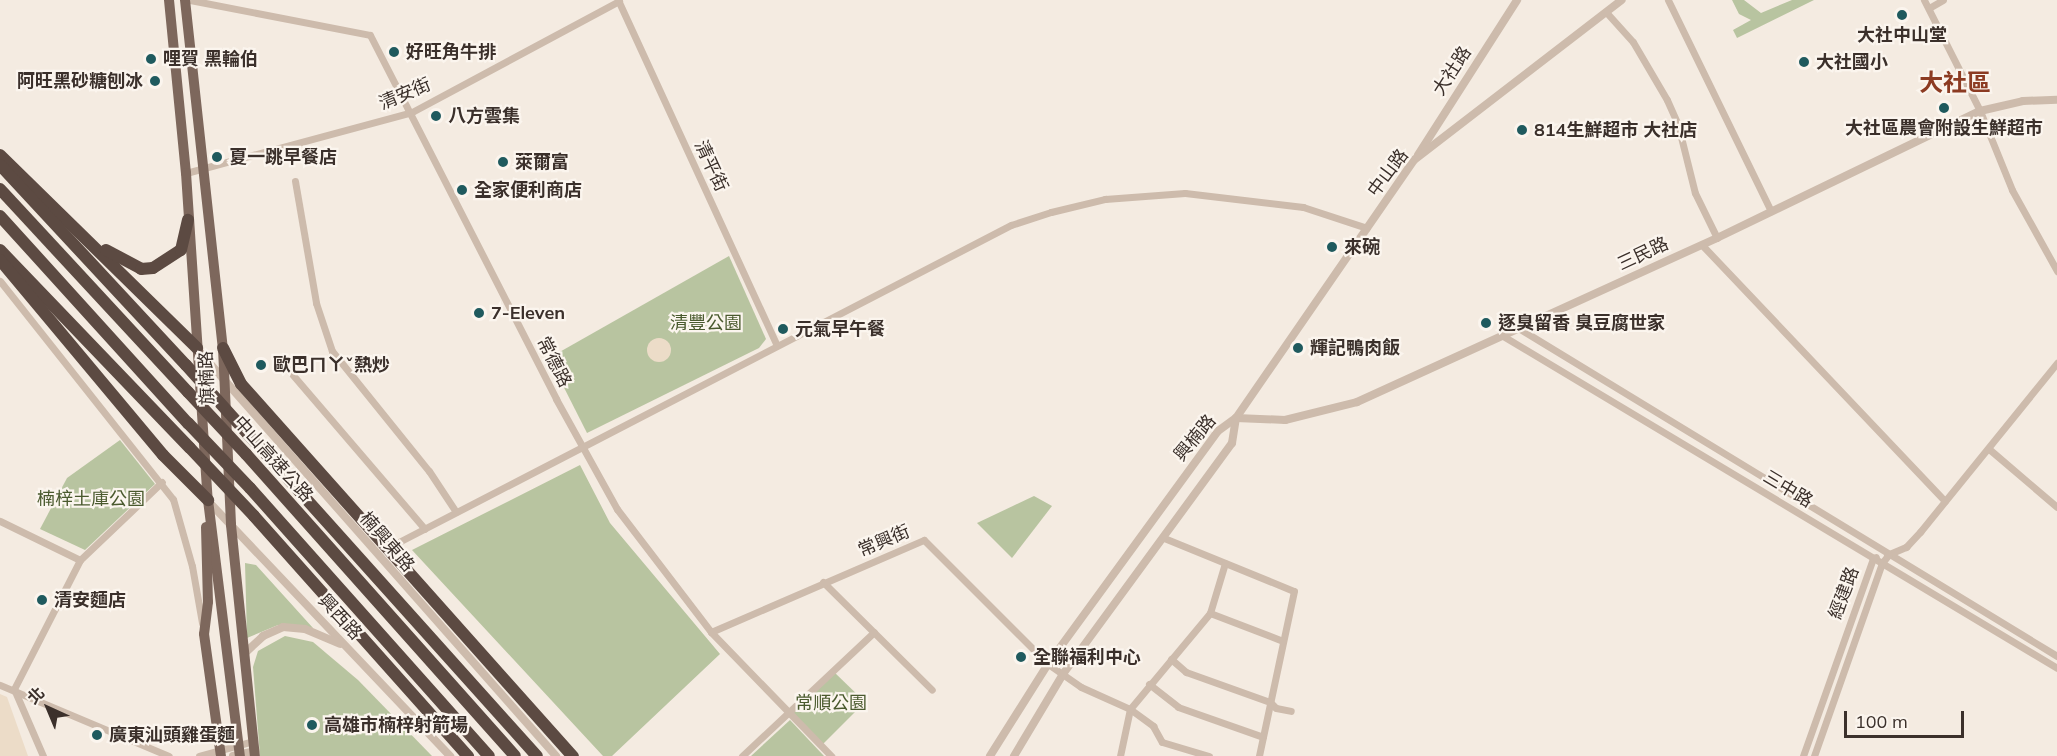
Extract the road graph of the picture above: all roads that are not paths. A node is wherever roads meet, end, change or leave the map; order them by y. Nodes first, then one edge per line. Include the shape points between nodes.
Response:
1 (169, 0) edge
2 (188, 0) edge
3 (1517, 0) edge
4 (1622, 0) edge
5 (1668, 0) edge
6 (1924, 0) edge
7 (1944, 0) edge
8 (619, 1) edge
9 (1929, 8) junction
10 (1606, 12) junction
11 (2057, 100) edge
12 (1980, 111) junction
13 (412, 112) junction
14 (0, 154) edge
15 (1414, 160) junction
16 (0, 165) edge
17 (204, 170) junction
18 (186, 173) junction
19 (24, 178) junction
20 (295, 181) dead end
21 (0, 189) edge
22 (1771, 211) junction
23 (0, 216) edge
24 (188, 220) junction
25 (1367, 228) junction
26 (1717, 238) junction
27 (1702, 245) junction
28 (0, 250) edge
29 (0, 260) edge
30 (2057, 271) edge
31 (0, 281) edge
32 (1520, 329) junction
33 (1503, 336) junction
34 (777, 345) junction
35 (197, 348) junction
36 (223, 348) junction
37 (2057, 363) edge
38 (286, 367) dead end
39 (222, 378) junction
40 (245, 382) junction
41 (1236, 418) junction
42 (583, 448) junction
43 (1989, 448) junction
44 (162, 482) junction
45 (208, 500) junction
46 (1945, 501) junction
47 (2057, 507) edge
48 (456, 512) junction
49 (0, 520) edge
50 (231, 525) junction
51 (425, 529) junction
52 (1164, 538) junction
53 (393, 545) dead end
54 (1888, 554) junction
55 (1873, 558) junction
56 (80, 560) junction
57 (1225, 563) junction
58 (1881, 563) junction
59 (823, 582) junction
60 (1210, 613) junction
61 (711, 632) junction
62 (874, 632) junction
63 (204, 634) junction
64 (1284, 641) junction
65 (344, 646) junction
66 (245, 653) junction
67 (2057, 656) edge
68 (1171, 659) junction
69 (1048, 664) junction
70 (2057, 668) edge
71 (1063, 674) junction
72 (1149, 684) junction
73 (0, 685) edge
74 (14, 689) junction
75 (932, 690) dead end
76 (1270, 702) junction
77 (1130, 709) junction
78 (1291, 711) dead end
79 (788, 712) junction
80 (1263, 737) junction
81 (255, 749) edge
82 (220, 752) edge
83 (238, 752) edge
84 (43, 756) edge
85 (169, 756) edge
86 (199, 756) edge
87 (450, 756) edge
88 (468, 756) edge
89 (489, 756) edge
90 (515, 756) edge
91 (537, 756) edge
92 (556, 756) edge
93 (573, 756) edge
94 (742, 756) edge
95 (831, 756) edge
96 (990, 756) edge
97 (1014, 756) edge
98 (1120, 756) edge
99 (1209, 756) edge
100 (1259, 756) edge
101 (1803, 756) edge
102 (1814, 756) edge

1 - 18 main road, 旗楠路
2 - 13 street, 常德路 via 370,35
2 - 17 main road, 旗楠路
3 - 15 street, 大社路
4 - 10 street, 中山路
5 - 22 street
6 - 9 street
7 - 9 street
8 - 13 street, 清安街
8 - 34 street, 清平街
9 - 12 street
10 - 15 street, 中山路
10 - 26 street via 1633,42 1667,100 1678,125 1695,193
11 - 12 street, 三民路 via 2023,100
12 - 22 street, 三民路
12 - 30 street via 2012,190
13 - 17 street, 清安街
13 - 42 street, 常德路
14 - 19 highway
15 - 25 street, 中山路
16 - 91 highway, bridge via 186,365
17 - 18 street, 清安街
17 - 36 main road, 旗楠路
18 - 24 main road, 旗楠路
19 - 24 highway via 115,257 141,269 164,264 181,250
19 - 35 highway
20 - 48 street via 316,303 332,351 429,471
21 - 90 highway, 中山高速公路, bridge via 246,454
22 - 26 street, 三民路
23 - 89 highway, 中山高速公路, bridge
24 - 35 main road, 旗楠路
25 - 34 street via 1303,207 1213,195 1160,193 1106,200 1011,225
25 - 41 street, 中山路
26 - 27 street, 三民路
27 - 32 street, 三民路
27 - 46 street
28 - 88 highway, bridge via 254,516
29 - 45 highway via 163,455
31 - 44 street, 旗楠路
32 - 33 street, 三民路
32 - 54 street
33 - 41 street, 三民路 via 1327,412 1285,420
33 - 55 street, 三中路
34 - 42 street
35 - 39 street, 楠興東路
35 - 45 main road, 旗楠路
36 - 39 main road, 旗楠路
36 - 40 highway
37 - 43 street
38 - 51 street
39 - 40 street
39 - 50 main road, 旗楠路
39 - 92 street, 楠興東路
40 - 93 highway
41 - 52 street, 興楠路 via 1232,443
41 - 69 street, 興楠路 via 1218,431
42 - 48 street
42 - 61 street, 常德路 via 617,509
43 - 46 street
43 - 47 street
44 - 56 street
44 - 63 street, 旗楠路 via 176,507
45 - 50 street, 興西路
45 - 63 main road, 旗楠路
45 - 83 main road, 旗楠路
46 - 54 street via 1906,547
48 - 51 street
49 - 56 street
50 - 65 street, 興西路
50 - 66 main road, 旗楠路
51 - 53 street
52 - 57 street
52 - 71 street, 興楠路
54 - 55 street, 經建路
54 - 58 street, 經建路
54 - 67 street
55 - 58 street, 三中路
55 - 101 street, 經建路
56 - 74 street
57 - 60 street
57 - 64 street via 1294,591
58 - 70 street, 三中路
58 - 102 street, 經建路
59 - 61 street, 常興街
59 - 62 street
59 - 69 street, 常興街 via 924,540
60 - 64 street
60 - 68 street
61 - 79 street, 常德路
62 - 75 street
62 - 79 street
63 - 82 main road, 旗楠路
64 - 76 street
65 - 66 street via 310,631 283,627 262,636
65 - 87 street, 興西路
66 - 81 main road, 旗楠路
68 - 72 street
68 - 76 street via 1186,672
69 - 71 street, 常興街
69 - 96 street, 興楠路
71 - 77 street, 常興街 via 1081,687
71 - 97 street, 興楠路
72 - 77 street
72 - 80 street via 1178,707
73 - 74 street
74 - 84 street
74 - 85 street
76 - 78 street via 1276,708
76 - 80 street
77 - 98 street
77 - 99 street, 常興街 via 1153,726 1162,742
79 - 94 street
79 - 95 street, 常德路
80 - 100 street
81 - 83 street
82 - 83 street
82 - 86 street

